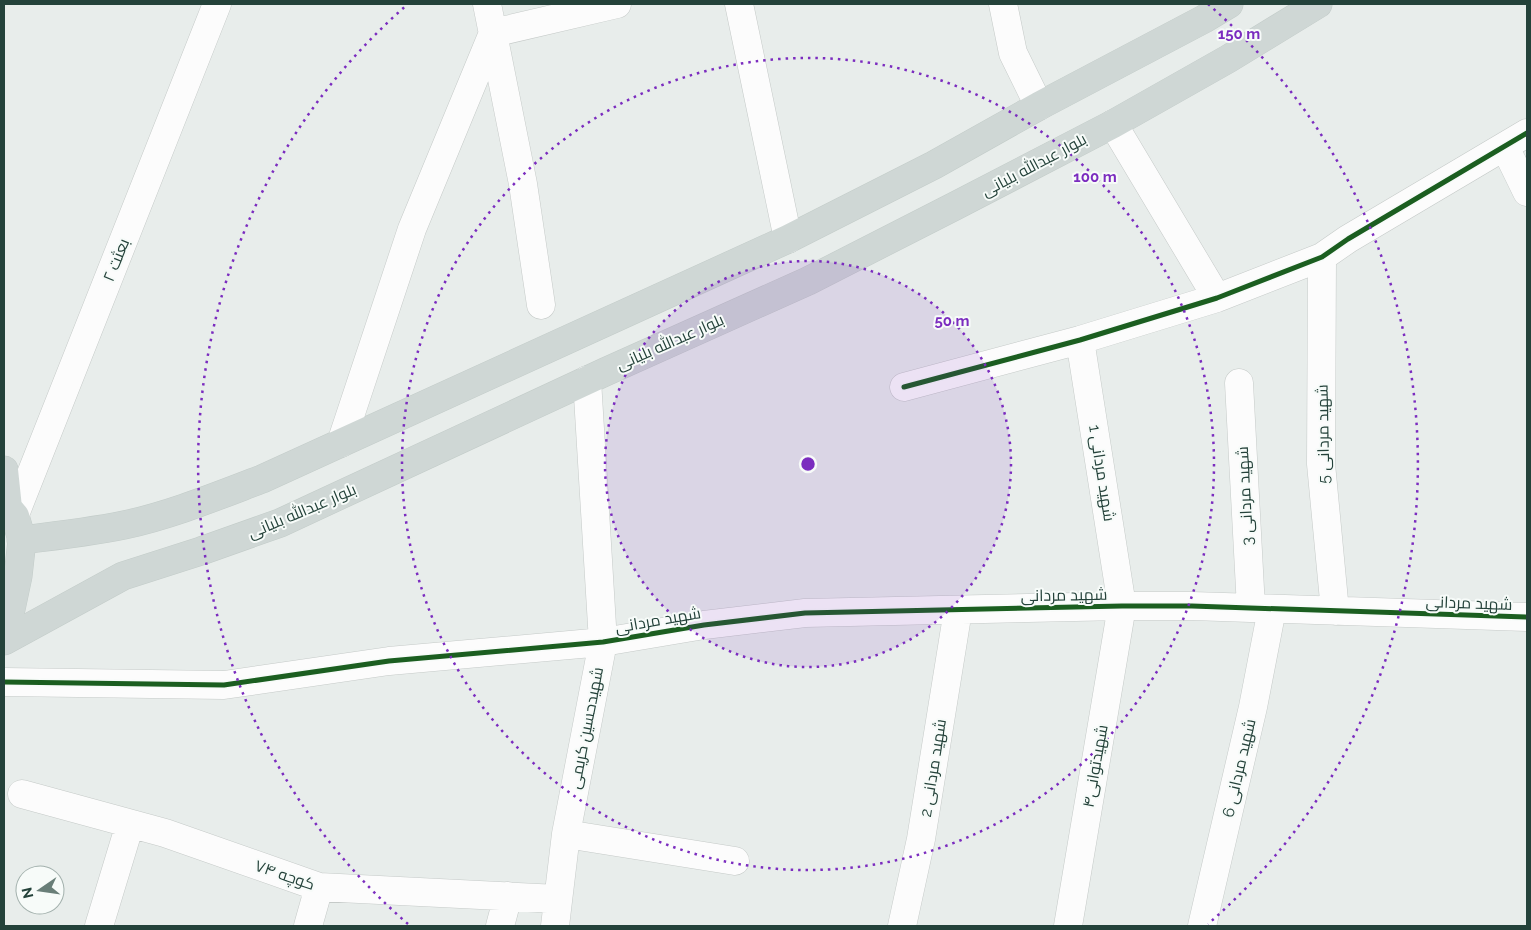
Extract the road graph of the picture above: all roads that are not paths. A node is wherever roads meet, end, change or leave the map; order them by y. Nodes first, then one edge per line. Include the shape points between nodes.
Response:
1 (217, 4) edge
2 (488, 4) edge
3 (617, 4) edge
4 (739, 4) edge
5 (1003, 4) edge
6 (1229, 4) edge
7 (1318, 4) edge
8 (493, 32) junction
9 (1039, 106) junction
10 (1113, 124) junction
11 (1516, 140) edge
12 (1527, 192) edge
13 (788, 238) junction
14 (1322, 257) junction
15 (1217, 298) junction
16 (541, 305) dead end
17 (1080, 340) junction
18 (587, 380) junction
19 (1238, 383) dead end
20 (904, 386) dead end
21 (341, 443) junction
22 (4, 470) edge
23 (12, 517) edge
24 (1122, 606) junction
25 (1261, 609) junction
26 (958, 610) junction
27 (1335, 611) junction
28 (1527, 617) edge
29 (4, 625) edge
30 (4, 641) edge
31 (602, 642) junction
32 (4, 682) edge
33 (22, 794) dead end
34 (130, 824) junction
35 (566, 834) junction
36 (735, 861) dead end
37 (319, 887) junction
38 (508, 896) junction
39 (558, 899) junction
40 (99, 926) edge
41 (308, 926) edge
42 (500, 926) edge
43 (555, 926) edge
44 (902, 926) edge
45 (1068, 926) edge
46 (1202, 926) edge

1 - 23 street, بعثت ۲
2 - 8 street
3 - 8 street
4 - 13 street
5 - 9 street via 1013,53
6 - 9 main road
7 - 10 main road, بلوار عبدالله بلیانی
8 - 16 street via 523,184
8 - 21 street via 412,229
9 - 13 main road via 934,165
10 - 15 street
10 - 18 main road, بلوار عبدالله بلیانی via 808,281
11 - 12 street
11 - 14 street
13 - 21 main road
14 - 15 street
14 - 27 street, شهید مردانی 5 via 1321,464
15 - 17 street
17 - 20 street
17 - 24 street, شهید مردانی 1
18 - 30 main road, بلوار عبدالله بلیانی via 280,523 122,576
18 - 31 street, شهیدحسین کریمی
19 - 25 street, شهید مردانی 3
21 - 23 main road via 262,479 125,525 66,535
22 - 23 main road
23 - 29 main road via 18,576
24 - 25 street, شهید مردانی
24 - 26 street, شهید مردانی
24 - 45 street, شهیدتوانی۴
25 - 27 street, شهید مردانی
25 - 46 street, شهید مردانی 6 via 1253,707
26 - 31 street, شهید مردانی via 805,613
26 - 44 street, شهید مردانی 2 via 921,839
27 - 28 street, شهید مردانی
31 - 32 street, شهید مردانی via 389,661 224,685
31 - 35 street, شهیدحسین کریمی
33 - 34 street, کوچه ۷۴
34 - 37 street, کوچه ۷۴
34 - 40 street
35 - 36 street
35 - 39 street, شهیدحسین کریمی
37 - 38 street, کوچه ۷۴
37 - 41 street
38 - 39 street, کوچه ۷۴
38 - 42 street
39 - 43 street, شهیدحسین کریمی

